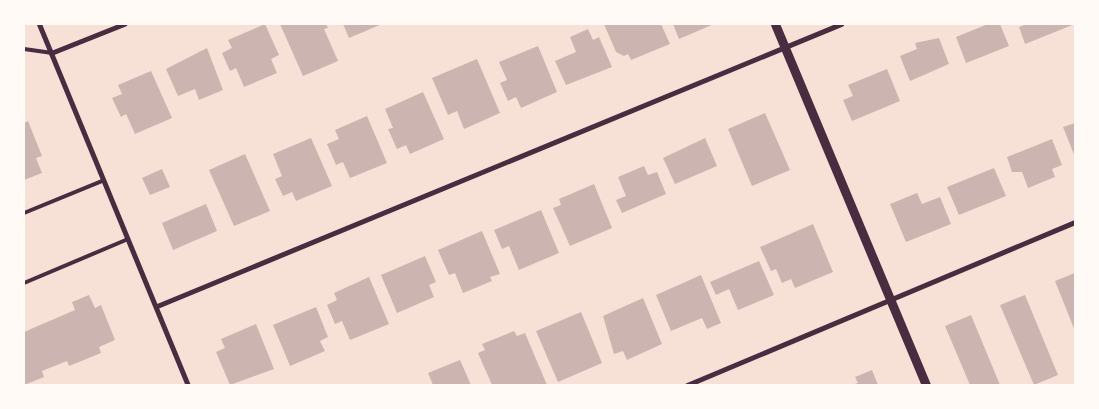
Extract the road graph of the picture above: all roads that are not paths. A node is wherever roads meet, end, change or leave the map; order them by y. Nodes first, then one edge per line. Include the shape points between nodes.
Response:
1 (39, 24) edge
2 (124, 24) edge
3 (775, 24) edge
4 (842, 24) edge
5 (785, 47) junction
6 (24, 49) edge
7 (51, 54) junction
8 (102, 180) junction
9 (24, 213) edge
10 (1075, 222) edge
11 (128, 239) junction
12 (24, 283) edge
13 (890, 300) junction
14 (157, 306) junction
15 (188, 385) edge
16 (687, 385) edge
17 (926, 385) edge

1 - 7 street
2 - 7 street
3 - 5 street
4 - 5 street
5 - 13 street
5 - 14 street
6 - 7 lane
7 - 8 street
8 - 9 lane
8 - 11 street
10 - 13 street
11 - 12 lane
11 - 14 street
13 - 16 street
13 - 17 street
14 - 15 street

